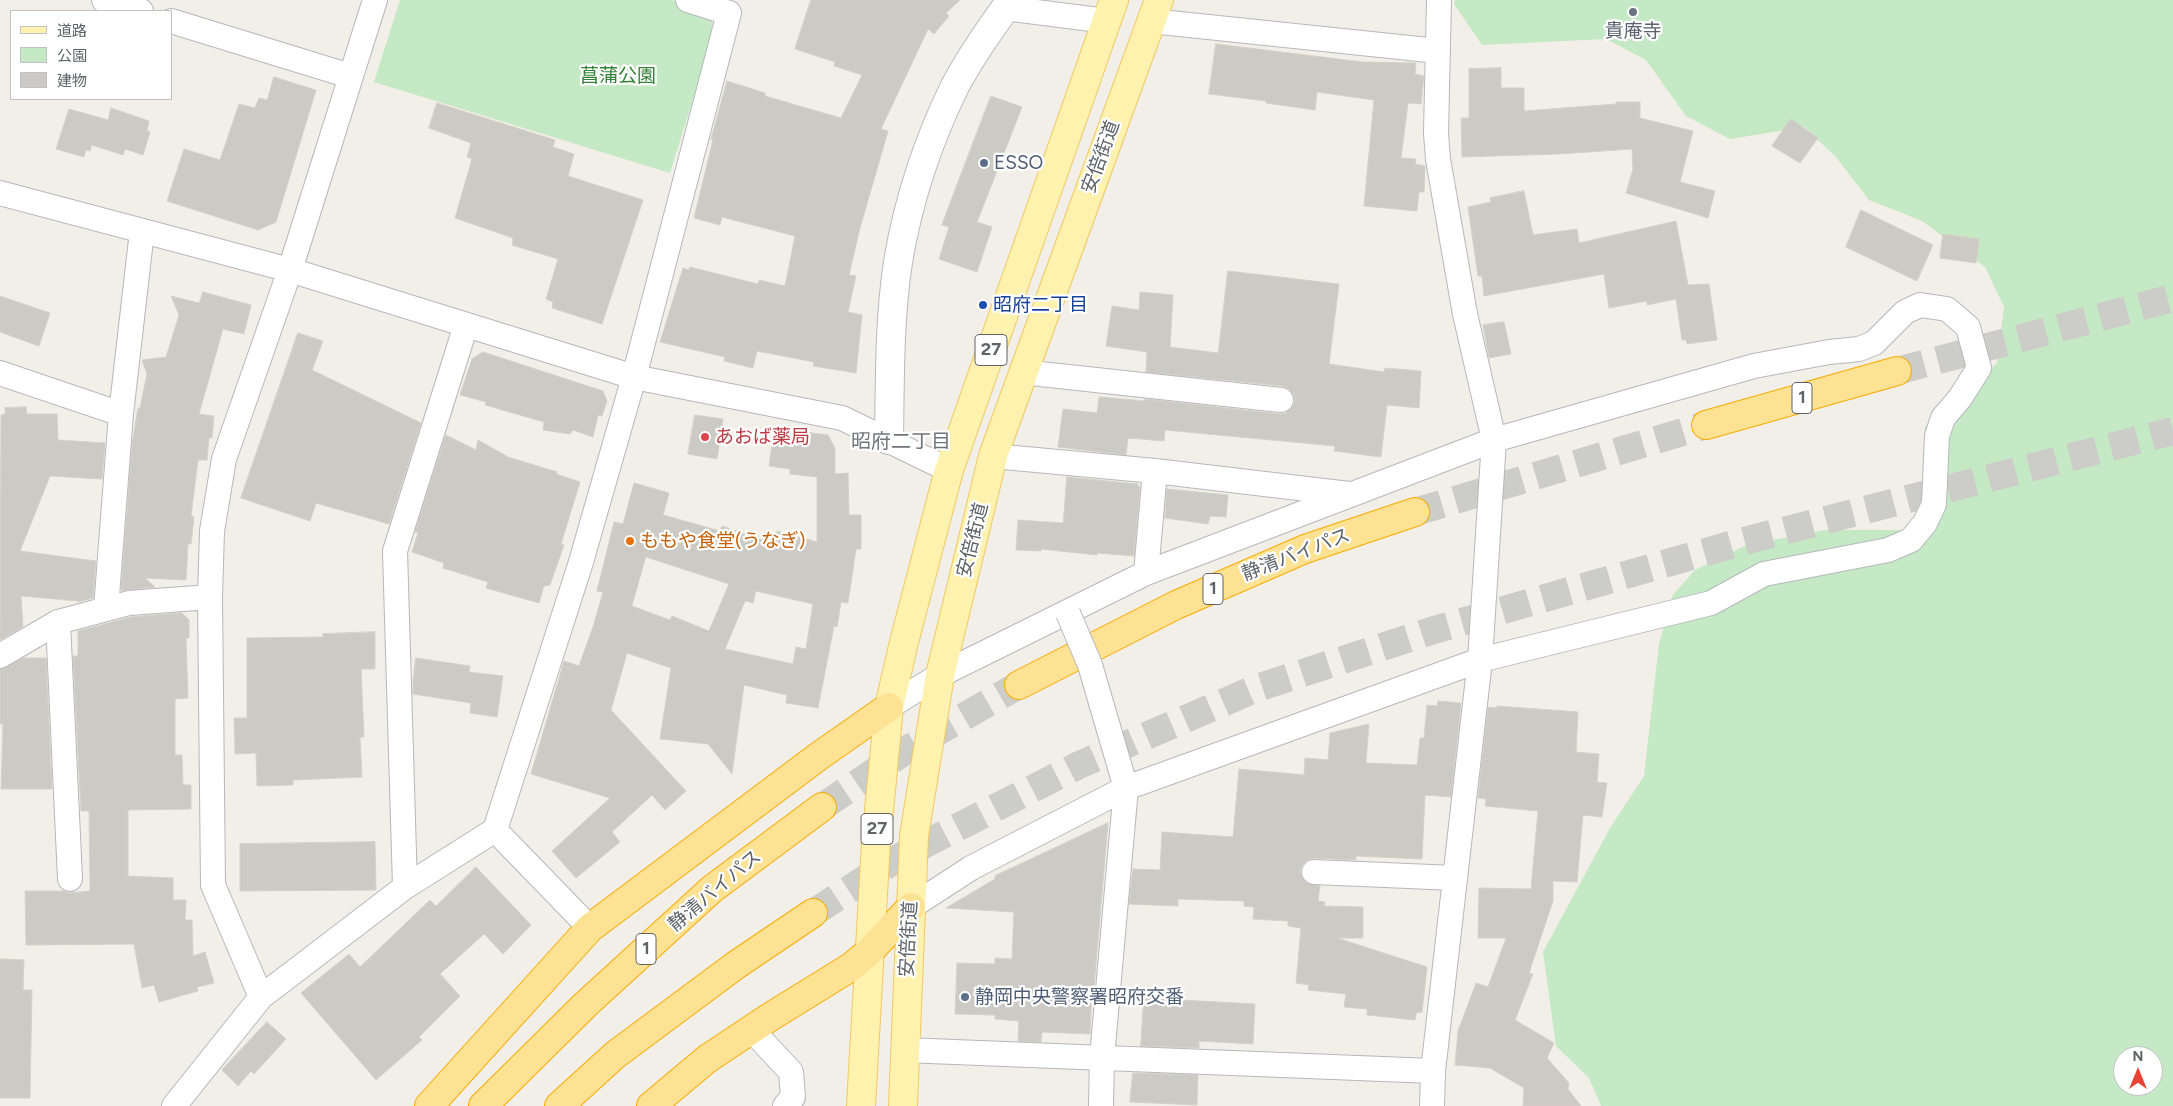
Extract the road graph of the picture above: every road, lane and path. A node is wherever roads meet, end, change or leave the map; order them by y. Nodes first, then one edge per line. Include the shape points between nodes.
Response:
1 (104, 0) edge
2 (375, 0) edge
3 (688, 0) edge
4 (1439, 0) edge
5 (1008, 4) edge
6 (732, 7) edge
7 (138, 10) edge
8 (1111, 10) edge
9 (1155, 10) edge
10 (172, 21) edge
11 (1438, 51) junction
12 (350, 76) junction
13 (0, 193) edge
14 (142, 231) junction
15 (290, 270) junction
16 (466, 325) junction
17 (1898, 371) tunnel mouth
18 (1022, 372) junction
19 (0, 373) edge
20 (634, 377) junction
21 (1281, 400) dead end
22 (122, 414) junction
23 (1706, 425) tunnel mouth
24 (889, 440) junction
25 (1494, 440) junction
26 (993, 456) junction
27 (949, 470) junction
28 (1155, 471) junction
29 (1353, 494) junction
30 (1415, 512) tunnel mouth
31 (1146, 574) junction
32 (210, 597) junction
33 (106, 609) junction
34 (1068, 613) junction
35 (58, 622) junction
36 (0, 656) edge
37 (1480, 660) junction
38 (940, 674) junction
39 (1019, 685) tunnel mouth
40 (889, 707) junction
41 (1126, 788) junction
42 (822, 807) tunnel mouth
43 (495, 830) junction
44 (1314, 872) dead end
45 (1455, 878) junction
46 (70, 879) dead end
47 (405, 887) junction
48 (911, 907) junction
49 (813, 912) tunnel mouth
50 (590, 928) junction
51 (869, 952) junction
52 (261, 997) junction
53 (751, 1029) junction
54 (904, 1050) junction
55 (1102, 1057) junction
56 (1433, 1071) junction
57 (174, 1106) edge
58 (429, 1106) edge
59 (483, 1106) edge
60 (559, 1106) edge
61 (651, 1106) edge
62 (785, 1106) edge
63 (861, 1106) edge
64 (903, 1106) edge
65 (1101, 1106) edge
66 (1432, 1106) edge

1 - 7 street
2 - 12 street
3 - 6 street
4 - 11 street
5 - 8 street
5 - 24 street via 955,86 924,158 910,208 898,262 890,337
6 - 20 street
8 - 27 main road, 安倍街道 / 27
9 - 11 street
9 - 18 main road, 安倍街道 / 27
10 - 12 street
11 - 25 street via 1438,158 1465,314
12 - 15 street
13 - 14 street
14 - 15 street
14 - 22 street
15 - 16 street
15 - 32 street via 224,460 212,531
16 - 20 street
16 - 47 street via 395,551
17 - 23 highway, 1
18 - 21 street
18 - 26 main road, 安倍街道 / 27
19 - 22 street
20 - 24 street via 842,418
20 - 43 street via 581,562
22 - 33 street
24 - 27 street
25 - 29 street
25 - 37 street
25 - 37 street via 1754,366 1859,349 1874,343 1904,312 1920,305 1947,309 1968,327 1979,368 1943,418 1938,436 1934,504 1925,523 1911,540 1888,550 1764,574 1711,602
26 - 28 street
26 - 38 main road, 安倍街道 / 27
27 - 40 main road, 安倍街道 / 27 via 918,582
28 - 29 street
28 - 31 street
29 - 31 street
30 - 39 highway, 静清バイパス / 1 via 1304,549 1176,605
31 - 34 street
32 - 33 street via 128,602
32 - 52 street via 213,885
33 - 35 street
34 - 38 street
34 - 41 street, bridge via 1090,665
35 - 36 street
35 - 46 street
37 - 41 street
37 - 45 street
38 - 40 street
38 - 48 main road, 安倍街道 / 27 via 914,836
40 - 50 highway
40 - 51 main road, 安倍街道 / 27
41 - 48 street via 971,868
41 - 55 street
42 - 59 highway, 静清バイパス / 1 via 712,889 585,1005
43 - 47 street
43 - 50 street
44 - 45 street
45 - 56 street
47 - 52 street
48 - 51 highway
48 - 54 main road, 安倍街道 / 27
49 - 60 highway via 615,1055
50 - 58 highway
51 - 53 highway via 851,967
51 - 63 main road, 安倍街道 / 27
52 - 57 street
53 - 61 highway via 706,1059
53 - 62 street via 791,1072 793,1097
54 - 55 street
54 - 64 main road, 安倍街道 / 27
55 - 56 street
55 - 65 street
56 - 66 street

